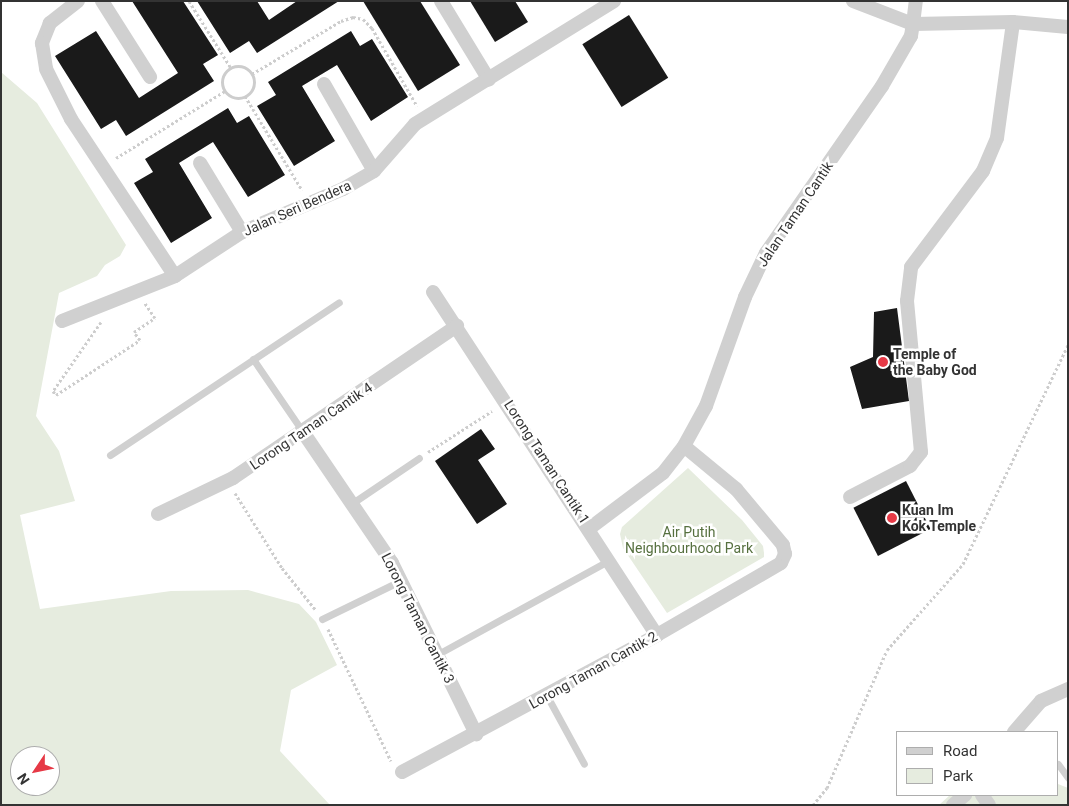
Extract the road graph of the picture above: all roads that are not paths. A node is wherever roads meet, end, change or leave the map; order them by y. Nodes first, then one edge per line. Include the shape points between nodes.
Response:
1 (78, 1) edge
2 (102, 1) edge
3 (442, 1) edge
4 (614, 1) edge
5 (854, 1) edge
6 (916, 1) edge
7 (1012, 22) junction
8 (913, 24) junction
9 (1068, 27) edge
10 (150, 77) dead end
11 (489, 80) junction
12 (324, 84) dead end
13 (200, 163) dead end
14 (374, 171) junction
15 (242, 232) junction
16 (175, 276) junction
17 (433, 292) dead end
18 (339, 302) dead end
19 (62, 321) dead end
20 (457, 326) junction
21 (253, 359) junction
22 (303, 432) junction
23 (684, 446) junction
24 (110, 455) dead end
25 (419, 458) road end
26 (850, 497) dead end
27 (351, 504) junction
28 (158, 514) dead end
29 (590, 528) junction
30 (610, 560) junction
31 (402, 580) junction
32 (322, 618) dead end
33 (657, 635) junction
34 (438, 654) junction
35 (1068, 689) edge
36 (547, 696) junction
37 (1015, 731) edge
38 (476, 734) junction
39 (584, 764) dead end
40 (1059, 765) edge
41 (402, 772) dead end
42 (1068, 778) edge
43 (964, 796) edge
44 (953, 805) edge

1 - 16 street via 50,23 42,42 43,56 71,119
2 - 10 street
3 - 11 street
4 - 11 street, Jalan Seri Bendera
5 - 8 street
6 - 8 street, Jalan Taman Cantik
7 - 8 street
7 - 9 street
7 - 26 street via 997,138 983,171 911,267 908,300 921,452 910,466
8 - 23 street, Jalan Taman Cantik via 911,36 882,86 766,253 745,297 706,406
11 - 14 street, Jalan Seri Bendera via 415,124
12 - 14 street
13 - 15 street
14 - 15 street, Jalan Seri Bendera via 312,204
15 - 16 street, Jalan Seri Bendera
16 - 19 street, Jalan Seri Bendera
17 - 20 street, Lorong Taman Cantik 1
18 - 21 lane
20 - 22 street, Lorong Taman Cantik 4
20 - 29 street, Lorong Taman Cantik 1
21 - 22 lane
21 - 24 lane
22 - 27 street, Lorong Taman Cantik 3
22 - 28 street, Lorong Taman Cantik 4 via 210,491
23 - 29 street, Jalan Taman Cantik via 663,473
23 - 33 street, Lorong Taman Cantik 2 via 742,496 783,545 785,554 782,563
25 - 27 lane
27 - 31 street, Lorong Taman Cantik 3
29 - 30 street, Lorong Taman Cantik 1
30 - 33 street, Lorong Taman Cantik 1
30 - 34 lane
31 - 32 lane
31 - 34 street, Lorong Taman Cantik 3
33 - 36 street, Lorong Taman Cantik 2
34 - 38 street, Lorong Taman Cantik 3
35 - 37 street via 1041,702
36 - 38 street, Lorong Taman Cantik 2
36 - 39 lane
38 - 41 street, Lorong Taman Cantik 2
40 - 42 lane
43 - 44 street

